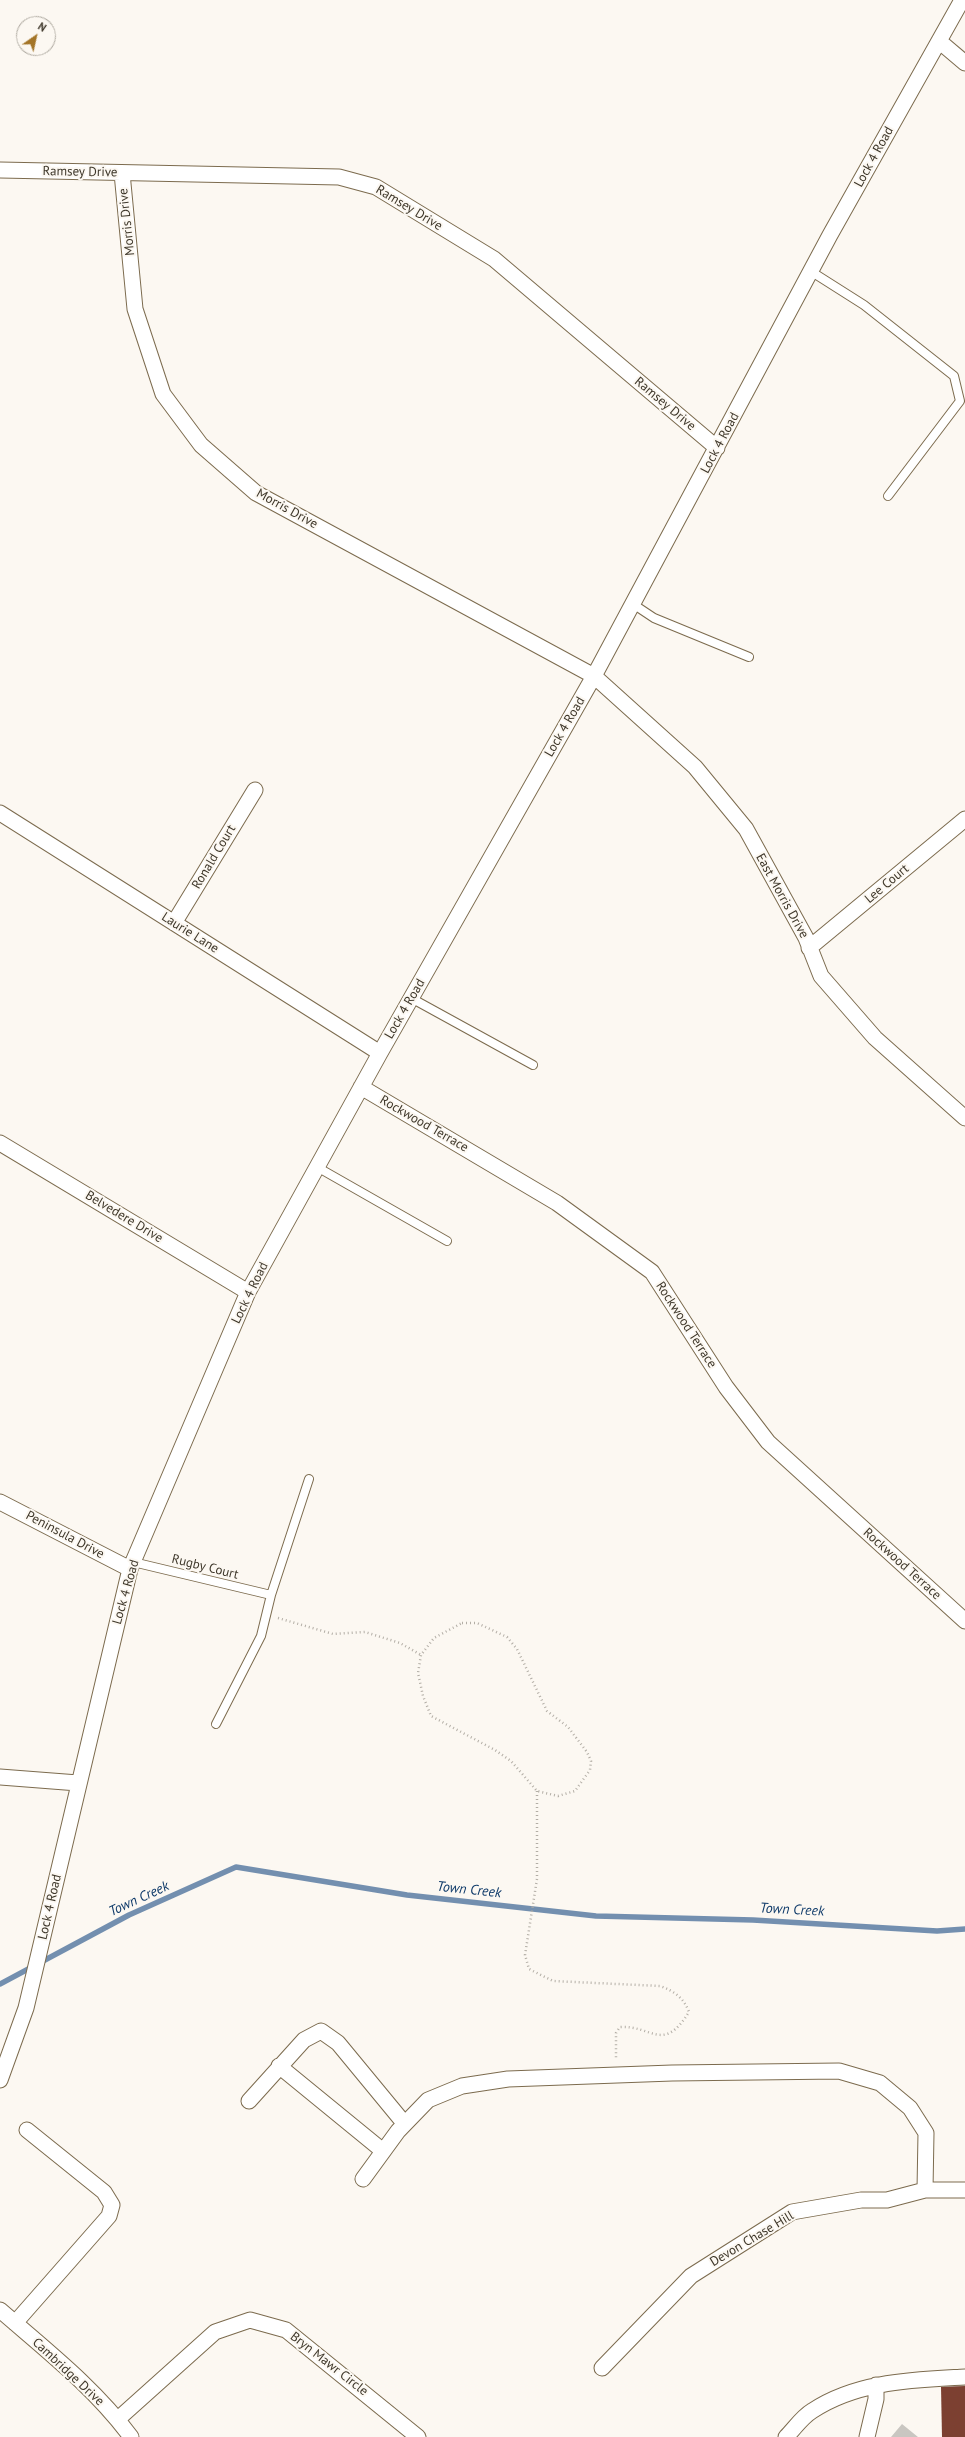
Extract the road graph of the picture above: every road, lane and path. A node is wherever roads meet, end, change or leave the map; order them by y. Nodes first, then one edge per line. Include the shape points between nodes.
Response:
1 (962, 0) edge
2 (939, 41) junction
3 (965, 63) edge
4 (0, 170) edge
5 (122, 173) junction
6 (812, 272) junction
7 (717, 448) junction
8 (888, 496) dead end
9 (633, 604) junction
10 (749, 657) dead end
11 (594, 676) junction
12 (255, 790) dead end
13 (0, 813) edge
14 (965, 819) edge
15 (174, 923) junction
16 (810, 948) junction
17 (411, 998) junction
18 (380, 1053) junction
19 (533, 1065) dead end
20 (361, 1087) junction
21 (965, 1118) edge
22 (0, 1143) edge
23 (317, 1167) junction
24 (447, 1241) dead end
25 (248, 1292) junction
26 (309, 1479) dead end
27 (0, 1502) edge
28 (132, 1566) junction
29 (271, 1595) junction
30 (266, 1614) junction
31 (965, 1621) edge
32 (421, 1655) junction
33 (216, 1724) dead end
34 (0, 1777) edge
35 (78, 1783) junction
36 (537, 1791) junction
37 (279, 2066) junction
38 (617, 2075) junction
39 (0, 2080) edge
40 (249, 2101) dead end
41 (404, 2124) junction
42 (27, 2130) dead end
43 (383, 2151) junction
44 (363, 2179) dead end
45 (924, 2190) junction
46 (965, 2190) edge
47 (0, 2310) edge
48 (15, 2323) junction
49 (602, 2368) dead end
50 (965, 2377) edge
51 (876, 2385) junction
52 (118, 2419) junction
53 (131, 2437) edge
54 (418, 2437) edge
55 (786, 2437) edge
56 (867, 2437) edge

1 - 2 street, Lock 4 Road
2 - 3 street
2 - 6 street, Lock 4 Road via 830,235
4 - 5 street, Ramsey Drive
5 - 7 street, Ramsey Drive via 339,177 376,187 494,259
5 - 11 street, Morris Drive via 135,309 163,394 201,445 256,493
6 - 7 street, Lock 4 Road
6 - 8 lane via 864,305 954,376 960,401
7 - 9 street, Lock 4 Road
9 - 10 lane via 654,618
9 - 11 street, Lock 4 Road
11 - 16 street, East Morris Drive via 695,767 746,829
11 - 17 street, Lock 4 Road
12 - 15 street, Ronald Court
13 - 15 street, Laurie Lane
14 - 16 street, Lee Court
15 - 18 street, Laurie Lane
16 - 21 street, East Morris Drive via 820,976 875,1038
17 - 18 street, Lock 4 Road
17 - 19 lane
18 - 20 street, Lock 4 Road
20 - 23 street, Lock 4 Road
20 - 31 street, Rockwood Terrace via 557,1203 652,1272 726,1387 768,1442
22 - 25 street, Belvedere Drive
23 - 24 lane
23 - 25 street, Lock 4 Road
25 - 28 street, Lock 4 Road
26 - 29 lane
27 - 28 street, Peninsula Drive
28 - 29 lane, Rugby Court
28 - 35 street, Lock 4 Road
29 - 30 lane
30 - 32 path via 333,1634 365,1632 400,1643
30 - 33 lane via 261,1636
32 - 36 path via 418,1673 431,1716 495,1750
32 - 36 path via 434,1638 462,1623 477,1623 507,1637 517,1649 547,1711 568,1727 591,1761 590,1770 575,1791 558,1796
34 - 35 street
35 - 39 street, Lock 4 Road via 26,2008
36 - 38 path via 537,1879 525,1956 529,1968 553,1981 660,1986 673,1991 686,2004 689,2012 682,2024 668,2033 653,2035 630,2026 620,2027 616,2033
37 - 40 street
37 - 41 street via 304,2040 321,2031 338,2043
37 - 43 street
38 - 41 street via 508,2079 462,2086 428,2100
38 - 45 street via 839,2071 880,2083 910,2108 926,2133
41 - 43 street
42 - 48 street via 104,2192 112,2205 109,2216
43 - 44 street
45 - 46 street, Devon Chase Hill
45 - 49 street, Devon Chase Hill via 887,2200 861,2200 792,2212 691,2276
47 - 48 street, Cambridge Drive
48 - 52 street, Cambridge Drive via 69,2370
50 - 51 street
51 - 55 street via 837,2397 810,2412
51 - 56 street via 876,2399
52 - 53 street, Cambridge Drive
52 - 54 street, Bryn Mawr Circle via 215,2332 250,2320 286,2330

